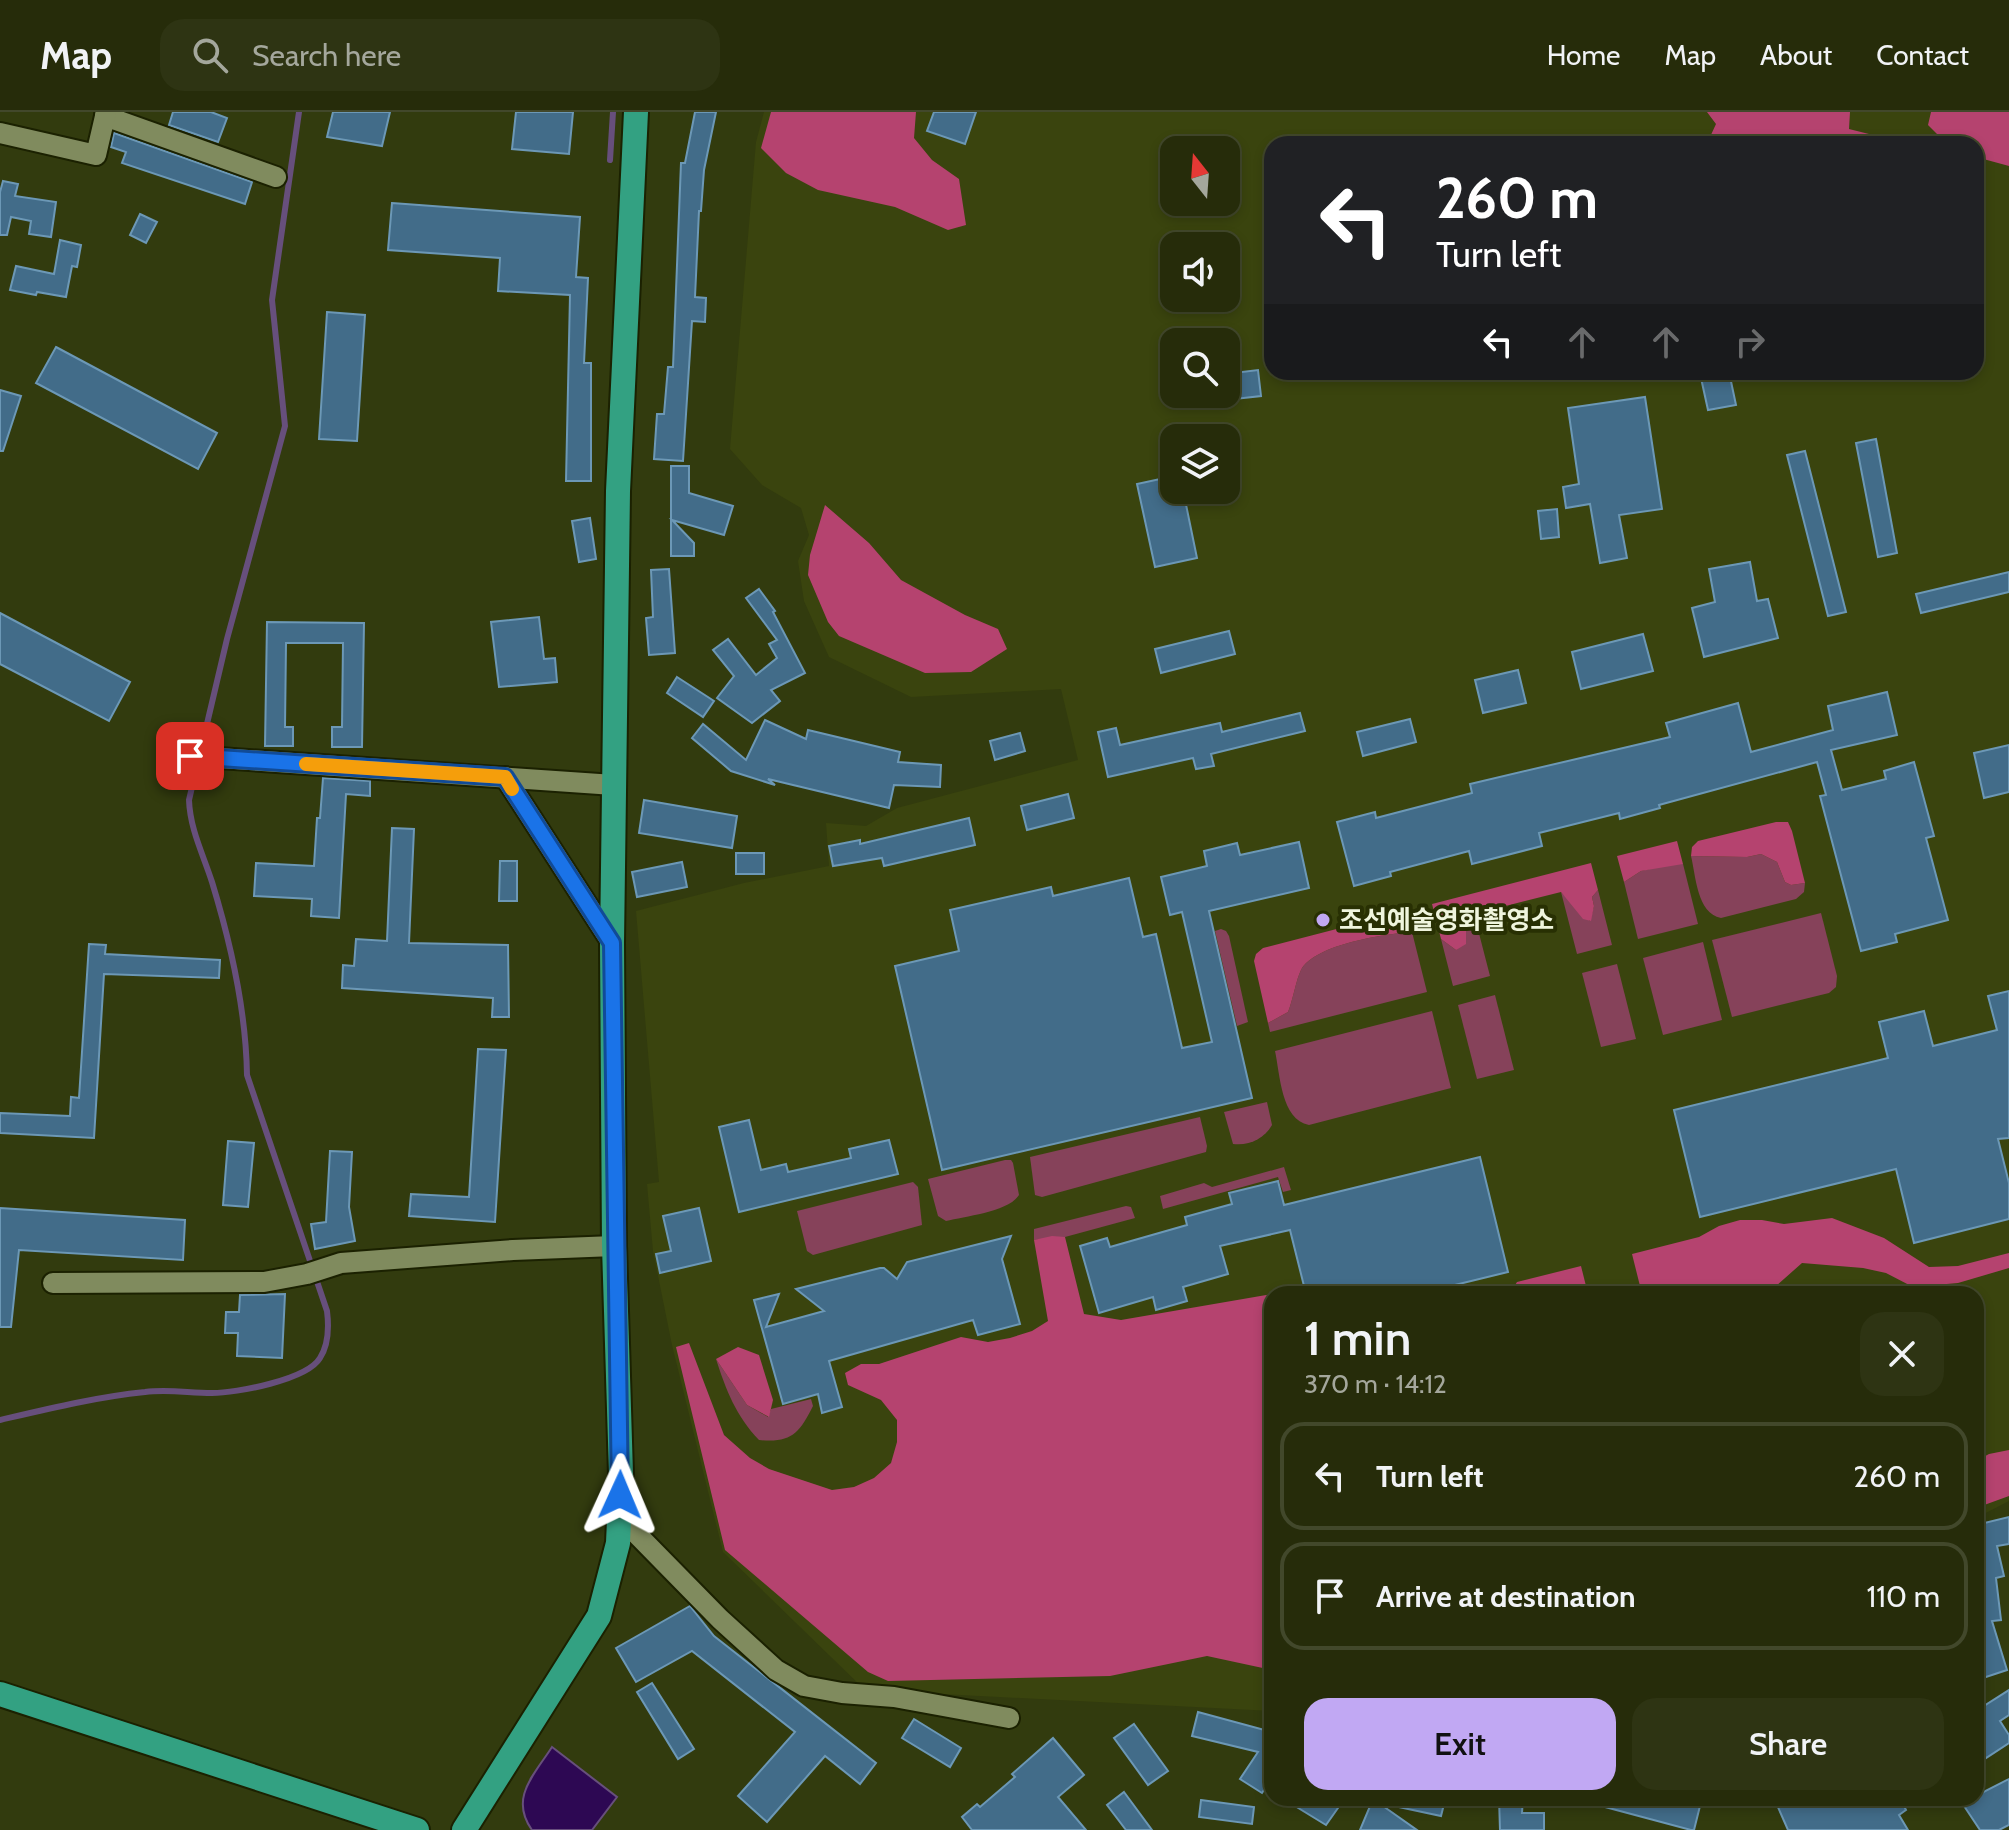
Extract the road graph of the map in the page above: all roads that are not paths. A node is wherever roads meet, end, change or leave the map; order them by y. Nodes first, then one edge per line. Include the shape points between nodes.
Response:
1 (636, 112) edge
2 (106, 114) edge
3 (0, 133) edge
4 (276, 177) dead end
5 (190, 756) dead end
6 (505, 777) junction
7 (614, 785) junction
8 (612, 943) junction
9 (614, 1246) junction
10 (53, 1283) dead end
11 (619, 1516) junction
12 (0, 1694) edge
13 (1009, 1718) dead end
14 (417, 1830) edge
15 (464, 1830) edge

1 - 7 main road via 618,491
2 - 3 street via 96,155
2 - 4 street
5 - 6 street
6 - 7 street
6 - 8 street
7 - 8 main road
8 - 9 main road
9 - 10 street via 341,1263 264,1282
9 - 11 main road
11 - 13 street via 720,1619 776,1670 804,1686
11 - 15 main road via 618,1543 599,1616
12 - 14 main road

